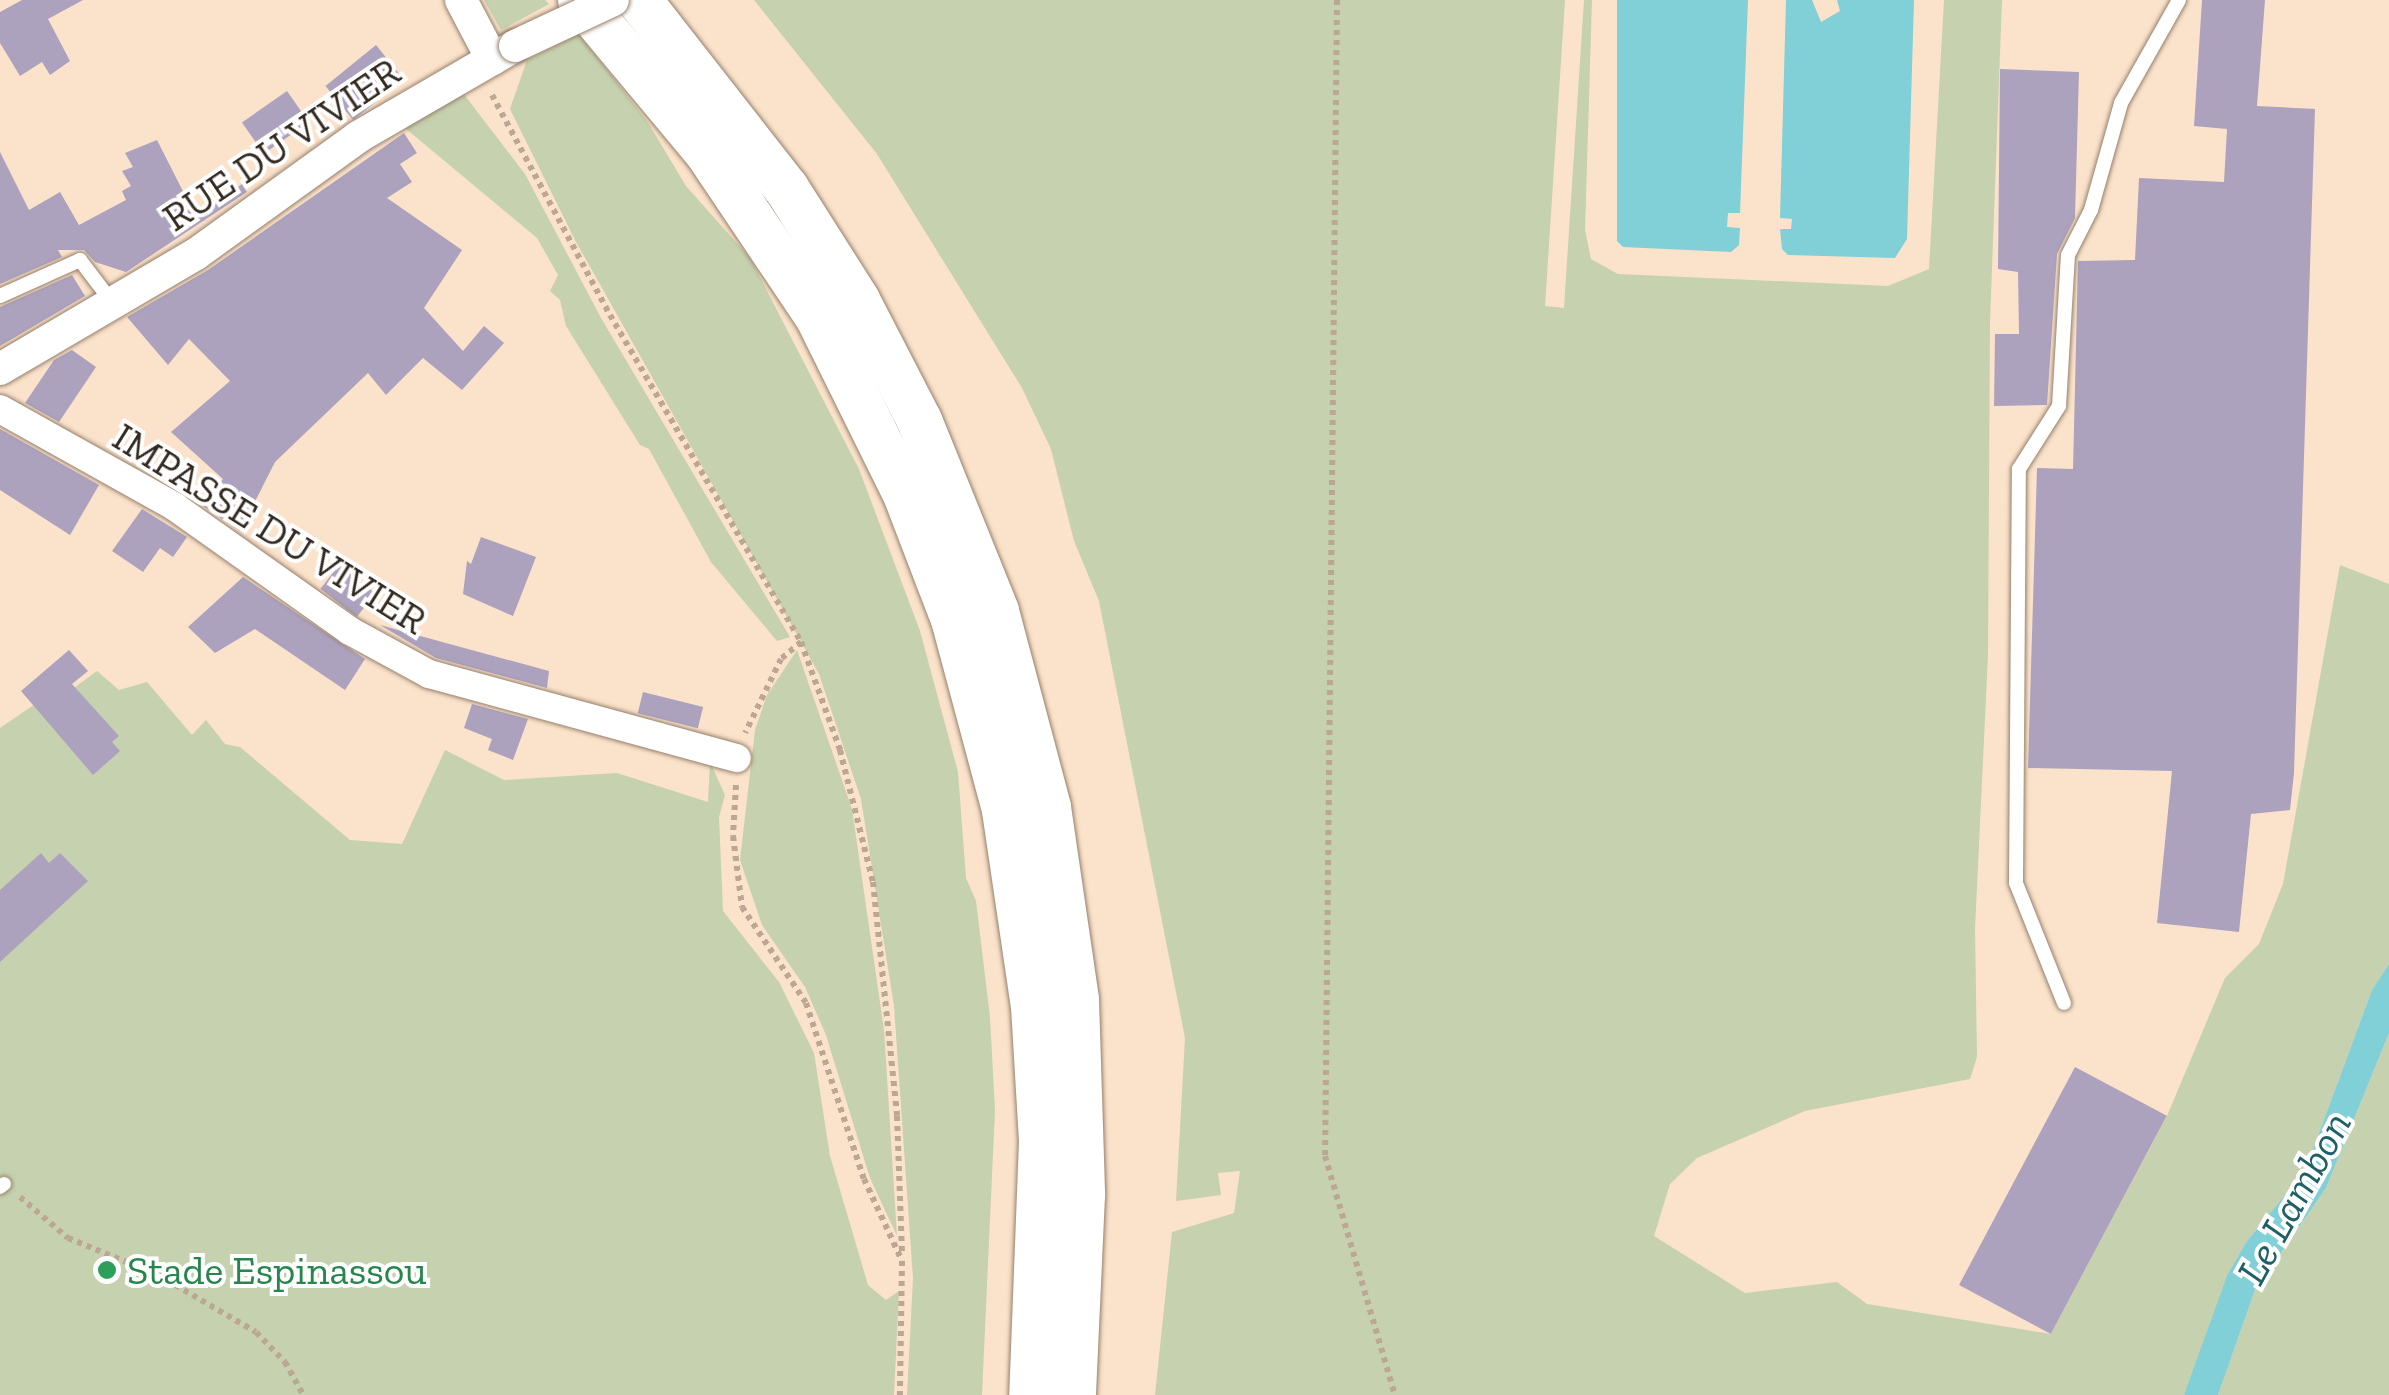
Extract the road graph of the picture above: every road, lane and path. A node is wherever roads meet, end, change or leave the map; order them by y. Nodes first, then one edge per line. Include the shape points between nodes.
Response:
1 (460, 0) edge
2 (580, 0) edge
3 (614, 0) edge
4 (639, 0) edge
5 (1337, 0) edge
6 (2179, 0) edge
7 (495, 58) junction
8 (0, 296) edge
9 (112, 302) junction
10 (0, 369) edge
11 (0, 409) edge
12 (801, 642) junction
13 (737, 758) junction
14 (2064, 1003) dead end
15 (2, 1185) edge
16 (902, 1261) junction
17 (303, 1395) edge
18 (900, 1395) edge
19 (1031, 1395) edge
20 (1074, 1395) edge
21 (1395, 1395) edge

1 - 7 street
2 - 19 highway via 706,151 817,316 905,494 953,619 1008,826 1033,1006 1041,1157
3 - 7 street, RUE DU VIVIER, bridge
4 - 20 highway via 766,160 856,300 919,420 996,611 1048,807 1076,1000 1082,1195
5 - 21 path via 1325,1156
6 - 14 lane via 2122,104 2092,210 2068,255 2059,406 2019,470 2016,883
7 - 9 street, RUE DU VIVIER via 358,137 196,254
7 - 12 path via 610,316
8 - 9 lane via 80,260
9 - 10 street, RUE DU VIVIER
11 - 13 street, IMPASSE DU VIVIER via 175,507 350,632 429,674
12 - 13 path via 767,682
12 - 16 path via 844,765 872,882 897,1116
13 - 16 path via 738,897 806,1003 864,1179
15 - 17 path via 68,1238 158,1276 256,1332 285,1362
16 - 18 path

